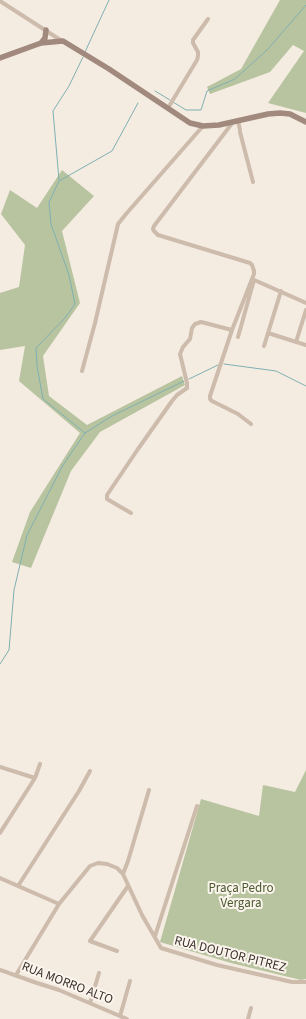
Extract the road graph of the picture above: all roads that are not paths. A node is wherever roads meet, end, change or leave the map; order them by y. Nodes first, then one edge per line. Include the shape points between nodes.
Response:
1 (0, 1) edge
2 (208, 19) dead end
3 (46, 30) junction
4 (63, 41) junction
5 (41, 43) junction
6 (0, 58) edge
7 (168, 108) junction
8 (235, 122) junction
9 (306, 122) edge
10 (203, 126) junction
11 (253, 182) dead end
12 (253, 279) junction
13 (281, 291) junction
14 (306, 303) edge
15 (306, 310) edge
16 (232, 330) junction
17 (268, 333) junction
18 (238, 337) dead end
19 (296, 342) junction
20 (306, 345) edge
21 (264, 346) dead end
22 (82, 371) dead end
23 (252, 424) dead end
24 (131, 513) dead end
25 (40, 764) dead end
26 (0, 767) edge
27 (90, 771) dead end
28 (35, 778) junction
29 (149, 790) dead end
30 (197, 806) dead end
31 (2, 828) edge
32 (0, 833) edge
33 (122, 874) junction
34 (0, 878) edge
35 (18, 886) junction
36 (128, 886) junction
37 (59, 904) junction
38 (155, 936) junction
39 (117, 951) dead end
40 (0, 970) edge
41 (99, 973) dead end
42 (16, 975) junction
43 (130, 981) dead end
44 (306, 982) edge
45 (90, 1003) junction
46 (251, 1008) dead end
47 (120, 1016) junction
48 (127, 1019) edge
49 (248, 1019) edge

1 - 3 street
2 - 7 street via 193,43 198,52 197,60
3 - 4 street
3 - 5 main road via 46,37
4 - 5 main road
4 - 7 main road
5 - 6 main road
7 - 10 main road via 190,123
8 - 9 main road via 280,113 290,114
8 - 10 main road
8 - 11 street via 240,131
8 - 12 street via 154,226 154,231 158,236 250,263 254,271
10 - 22 street via 118,224
12 - 13 street
12 - 16 street
12 - 18 street
13 - 14 street
13 - 17 street
15 - 19 street
16 - 23 street via 210,399
16 - 24 street via 201,322 192,328 190,338 180,354 187,388 172,401 107,496 107,499
17 - 19 street
17 - 21 street
19 - 20 street
25 - 28 street
26 - 28 street
27 - 35 street
28 - 31 street
29 - 33 street
30 - 38 street
31 - 32 street
33 - 36 street, RUA DOUTOR PITREZ
33 - 37 street via 118,868 107,864 90,866
34 - 35 street
35 - 37 street
36 - 38 street, RUA DOUTOR PITREZ
36 - 39 street via 90,941
37 - 42 street
38 - 44 street, RUA DOUTOR PITREZ via 161,948 217,965 292,982
40 - 42 street, RUA MORRO ALTO
41 - 45 street
42 - 45 street, RUA MORRO ALTO
43 - 47 street
45 - 47 street, RUA MORRO ALTO
46 - 49 street
47 - 48 street, RUA MORRO ALTO

